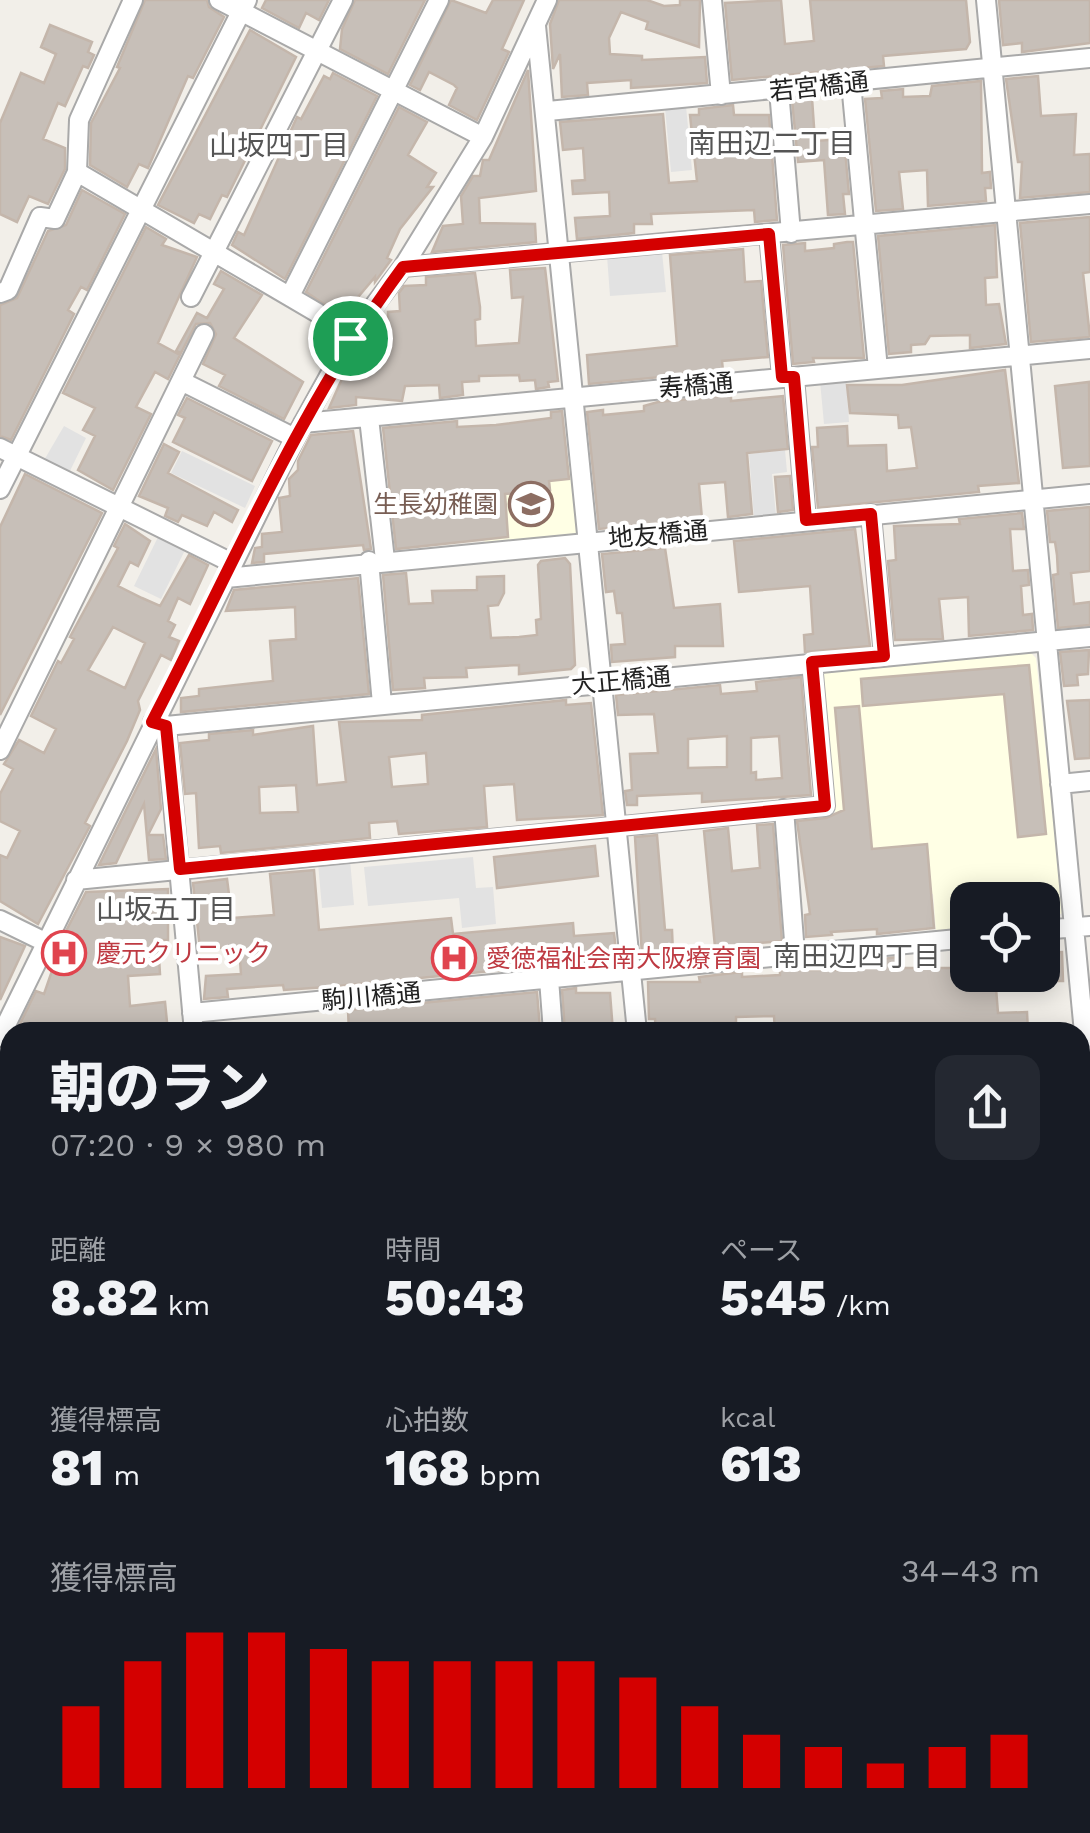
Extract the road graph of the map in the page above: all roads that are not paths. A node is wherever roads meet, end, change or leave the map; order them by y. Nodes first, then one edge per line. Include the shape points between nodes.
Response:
1 (133, 0) edge
2 (220, 0) edge
3 (343, 0) edge
4 (439, 0) edge
5 (547, 0) edge
6 (712, 0) edge
7 (986, 0) edge
8 (245, 6) edge
9 (536, 26) junction
10 (318, 50) junction
11 (1090, 58) edge
12 (992, 67) junction
13 (852, 83) junction
14 (779, 90) junction
15 (392, 92) junction
16 (721, 95) junction
17 (548, 111) junction
18 (483, 138) junction
19 (77, 172) junction
20 (1090, 204) edge
21 (1006, 211) junction
22 (140, 212) junction
23 (867, 224) junction
24 (791, 233) junction
25 (769, 234) junction
26 (214, 252) junction
27 (562, 254) junction
28 (403, 267) junction
29 (0, 294) edge
30 (290, 296) junction
31 (191, 297) dead end
32 (204, 334) dead end
33 (350, 338) junction
34 (1090, 348) edge
35 (1021, 355) junction
36 (878, 369) junction
37 (788, 377) junction
38 (181, 381) junction
39 (576, 397) junction
40 (370, 418) junction
41 (299, 430) junction
42 (8, 452) edge
43 (0, 489) edge
44 (1090, 494) edge
45 (1034, 500) junction
46 (118, 509) junction
47 (871, 514) junction
48 (806, 520) junction
49 (589, 541) junction
50 (377, 561) junction
51 (229, 570) junction
52 (1090, 636) edge
53 (1047, 641) junction
54 (884, 656) junction
55 (812, 662) junction
56 (603, 681) junction
57 (382, 704) junction
58 (159, 724) junction
59 (0, 750) edge
60 (1090, 781) edge
61 (1060, 784) junction
62 (784, 809) junction
63 (617, 827) junction
64 (180, 869) junction
65 (76, 880) junction
66 (0, 920) edge
67 (1082, 927) edge
68 (950, 940) edge
69 (46, 943) junction
70 (795, 954) junction
71 (631, 971) junction
72 (549, 979) junction
73 (192, 1013) junction
74 (7, 1022) edge
75 (193, 1022) edge
76 (552, 1022) edge
77 (636, 1022) edge
78 (1083, 1022) edge

1 - 19 street via 79,120
2 - 8 street
3 - 10 street
4 - 15 street
5 - 9 street
6 - 16 street
7 - 12 street
8 - 10 street
8 - 22 street
9 - 17 street
9 - 18 street
10 - 15 street
10 - 26 street
11 - 12 street, 若宮橋通
12 - 13 street, 若宮橋通
12 - 21 street
13 - 14 street, 若宮橋通
13 - 23 street
14 - 16 street, 若宮橋通
14 - 24 street
15 - 18 street
15 - 30 street
16 - 17 street, 若宮橋通
17 - 27 street
18 - 28 street
19 - 22 street
19 - 29 street via 55,219 40,217 8,290
20 - 21 street
21 - 23 street
21 - 35 street
22 - 26 street
22 - 42 street
23 - 24 street
23 - 36 street
24 - 25 street
25 - 27 street
25 - 37 street
26 - 30 street
26 - 31 street
27 - 28 street
27 - 39 street
28 - 33 street
30 - 33 street
32 - 38 street
33 - 41 street
34 - 35 street, 寿橋通
35 - 36 street, 寿橋通
35 - 45 street
36 - 37 street, 寿橋通
37 - 39 street, 寿橋通
37 - 48 street
38 - 41 street
38 - 46 street
39 - 40 street, 寿橋通
39 - 49 street
40 - 41 street, 寿橋通
40 - 50 street
41 - 51 street
42 - 43 street
42 - 46 street
44 - 45 street, 地友橋通
45 - 47 street, 地友橋通
45 - 53 street
46 - 51 street
46 - 59 street
47 - 48 street, 地友橋通
47 - 54 street
48 - 49 street, 地友橋通
49 - 50 street, 地友橋通
49 - 56 street
50 - 51 street, 地友橋通
50 - 57 street
51 - 58 street
52 - 53 street, 大正橋通
53 - 54 street, 大正橋通
53 - 61 street
54 - 55 street, 大正橋通
55 - 56 street, 大正橋通
55 - 62 street via 825,806
56 - 57 street, 大正橋通
56 - 63 street
57 - 58 street, 大正橋通
58 - 64 street
58 - 65 street
60 - 61 street
61 - 67 street
62 - 63 street
62 - 70 street
63 - 64 street
63 - 71 street
64 - 65 street
64 - 73 street
65 - 69 street
66 - 69 street
67 - 78 street
68 - 70 street, 駒川橋通
69 - 74 street
70 - 71 street, 駒川橋通
71 - 72 street, 駒川橋通
71 - 77 street
72 - 73 street, 駒川橋通
72 - 76 street
73 - 75 street

